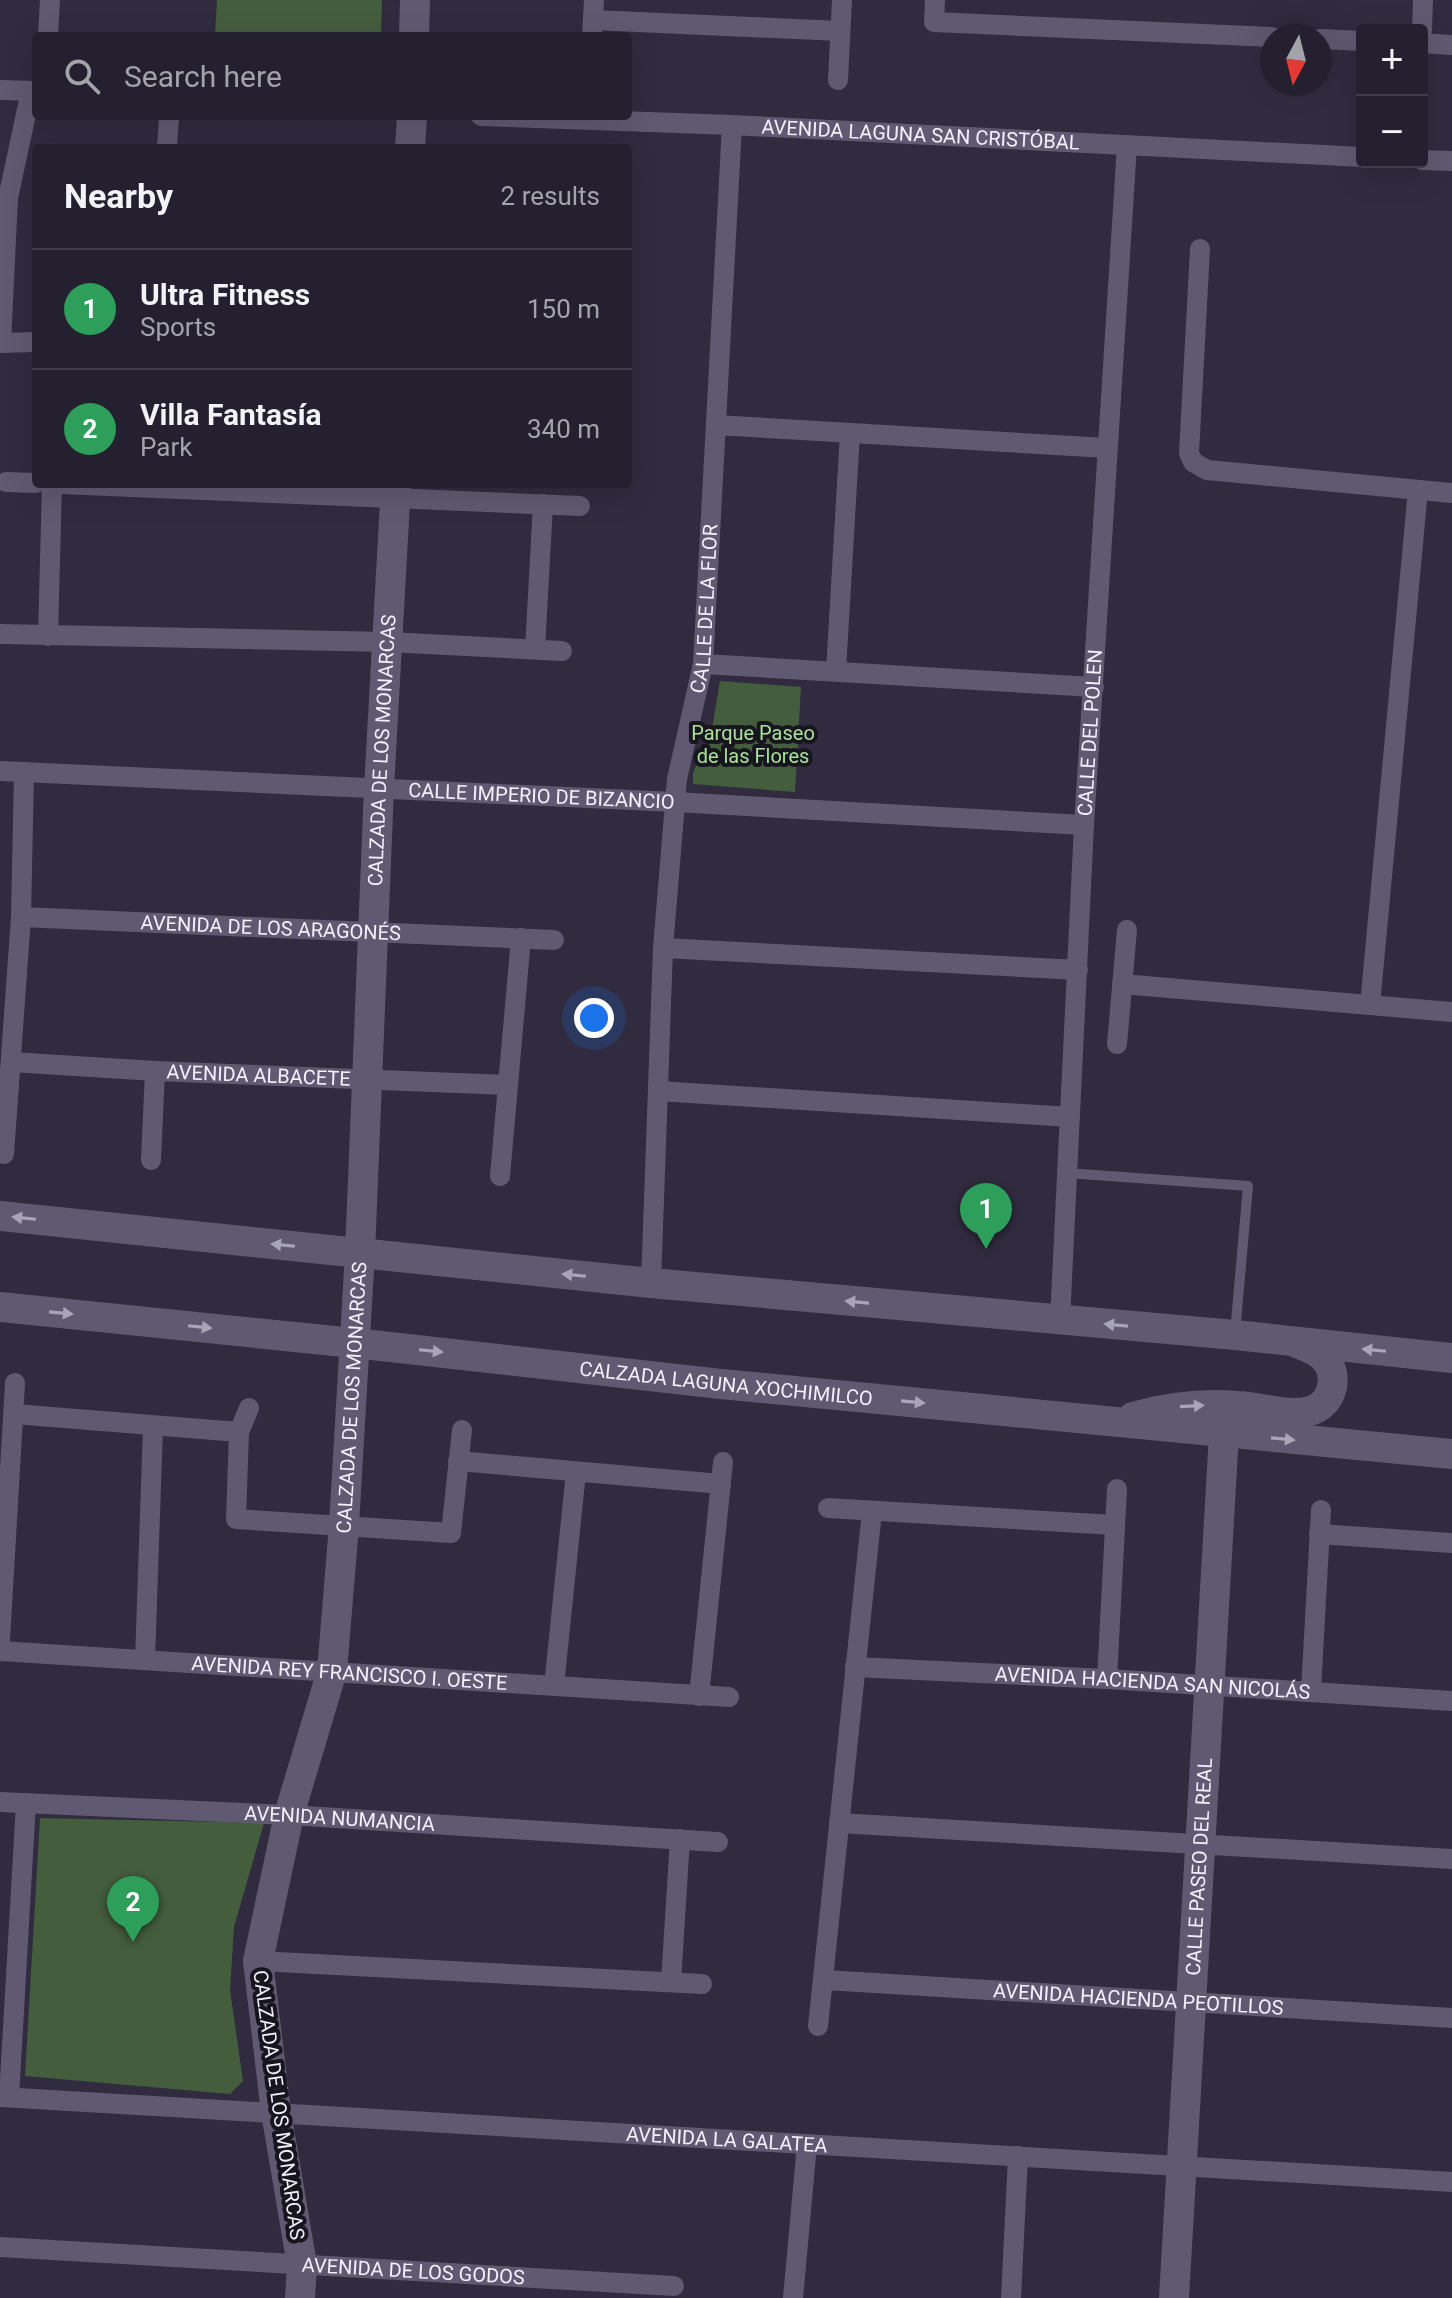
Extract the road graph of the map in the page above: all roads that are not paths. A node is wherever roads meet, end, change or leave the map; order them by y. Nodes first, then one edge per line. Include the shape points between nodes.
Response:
1 (50, 0) edge
2 (415, 0) edge
3 (842, 0) edge
4 (935, 0) edge
5 (1423, 0) edge
6 (593, 19) edge
7 (1422, 24) edge
8 (840, 31) junction
9 (48, 32) edge
10 (414, 32) edge
11 (1260, 36) edge
12 (1332, 40) edge
13 (1356, 41) edge
14 (1428, 43) edge
15 (1452, 45) edge
16 (838, 80) dead end
17 (0, 90) edge
18 (32, 91) edge
19 (32, 99) edge
20 (169, 120) edge
21 (412, 120) edge
22 (593, 120) edge
23 (732, 125) junction
24 (167, 144) edge
25 (410, 144) edge
26 (1127, 145) junction
27 (1356, 157) edge
28 (1428, 160) edge
29 (1452, 161) edge
30 (1200, 249) dead end
31 (32, 342) edge
32 (1, 343) edge
33 (716, 425) junction
34 (850, 433) junction
35 (1107, 448) junction
36 (6, 482) dead end
37 (32, 483) edge
38 (52, 488) edge
39 (252, 488) edge
40 (1418, 490) junction
41 (395, 491) edge
42 (1452, 493) edge
43 (543, 504) junction
44 (580, 506) dead end
45 (0, 634) edge
46 (48, 636) junction
47 (388, 642) junction
48 (535, 649) junction
49 (562, 651) dead end
50 (703, 664) junction
51 (836, 671) junction
52 (1094, 687) junction
53 (0, 771) edge
54 (24, 772) junction
55 (379, 788) junction
56 (675, 802) junction
57 (1084, 825) junction
58 (21, 917) junction
59 (375, 930) junction
60 (1127, 930) dead end
61 (521, 938) junction
62 (554, 940) dead end
63 (663, 948) junction
64 (1078, 970) junction
65 (1122, 984) junction
66 (1370, 1005) junction
67 (1452, 1012) edge
68 (1117, 1044) dead end
69 (11, 1062) junction
70 (155, 1071) junction
71 (368, 1079) junction
72 (508, 1085) junction
73 (658, 1091) junction
74 (1070, 1117) junction
75 (4, 1154) dead end
76 (151, 1160) dead end
77 (1067, 1173) junction
78 (500, 1176) dead end
79 (0, 1216) edge
80 (360, 1253) junction
81 (651, 1283) junction
82 (0, 1307) edge
83 (1060, 1320) junction
84 (1235, 1335) junction
85 (1293, 1341) junction
86 (354, 1343) junction
87 (1452, 1358) edge
88 (15, 1383) dead end
89 (249, 1408) dead end
90 (14, 1414) junction
91 (1116, 1421) junction
92 (153, 1427) junction
93 (462, 1430) dead end
94 (239, 1432) junction
95 (1224, 1434) junction
96 (1452, 1454) edge
97 (458, 1461) junction
98 (723, 1462) dead end
99 (576, 1472) junction
100 (721, 1484) junction
101 (1117, 1489) dead end
102 (828, 1508) dead end
103 (1321, 1510) dead end
104 (872, 1511) junction
105 (344, 1525) junction
106 (1114, 1525) junction
107 (1319, 1534) junction
108 (1452, 1543) edge
109 (0, 1640) edge
110 (0, 1651) edge
111 (145, 1660) junction
112 (855, 1667) junction
113 (332, 1671) junction
114 (1107, 1679) junction
115 (1208, 1685) junction
116 (554, 1686) junction
117 (1311, 1691) junction
118 (699, 1696) junction
119 (729, 1697) dead end
120 (1452, 1701) edge
121 (0, 1802) edge
122 (26, 1803) junction
123 (289, 1815) junction
124 (839, 1823) junction
125 (680, 1839) junction
126 (718, 1842) dead end
127 (1198, 1843) junction
128 (1452, 1859) edge
129 (258, 1961) junction
130 (825, 1980) junction
131 (671, 1982) junction
132 (702, 1984) dead end
133 (1190, 2000) junction
134 (1452, 2018) edge
135 (818, 2026) dead end
136 (4, 2097) edge
137 (276, 2112) junction
138 (807, 2144) junction
139 (1018, 2156) junction
140 (1182, 2166) junction
141 (1452, 2182) edge
142 (0, 2247) edge
143 (302, 2265) junction
144 (674, 2286) dead end
145 (634, 2291) edge
146 (300, 2298) edge
147 (793, 2298) edge
148 (1011, 2298) edge
149 (1174, 2298) edge

1 - 9 street
2 - 10 main road
3 - 8 street
4 - 11 street via 934,22
5 - 7 street
6 - 8 street
8 - 16 street
12 - 13 street
14 - 15 street
17 - 18 street
19 - 32 street via 8,198
20 - 24 street
21 - 25 main road
22 - 23 street, AVENIDA LAGUNA SAN CRISTÓBAL
23 - 26 street, AVENIDA LAGUNA SAN CRISTÓBAL
23 - 33 street, CALLE DE LA FLOR
26 - 27 street, AVENIDA LAGUNA SAN CRISTÓBAL
26 - 35 street, CALLE DEL POLEN
28 - 29 street
30 - 40 street via 1189,453 1193,462 1207,470
31 - 32 street
33 - 34 street
33 - 50 street, CALLE DE LA FLOR
34 - 35 street
34 - 51 street
35 - 52 street, CALLE DEL POLEN
36 - 37 street
38 - 46 street
39 - 41 street
40 - 42 street
40 - 66 street
41 - 43 street
41 - 47 main road, CALZADA DE LOS MONARCAS
43 - 44 street
43 - 48 street
45 - 46 street
46 - 47 street
47 - 48 street
47 - 55 main road, CALZADA DE LOS MONARCAS
48 - 49 street
50 - 51 street
50 - 56 street, CALLE DE LA FLOR
51 - 52 street
52 - 57 street, CALLE DEL POLEN
53 - 54 street, CALLE IMPERIO DE BIZANCIO
54 - 55 street, CALLE IMPERIO DE BIZANCIO
54 - 58 street
55 - 56 street, CALLE IMPERIO DE BIZANCIO
55 - 59 main road, CALZADA DE LOS MONARCAS
56 - 57 street, CALLE IMPERIO DE BIZANCIO
56 - 63 street, CALLE DE LA FLOR
57 - 64 street, CALLE DEL POLEN
58 - 59 street, AVENIDA DE LOS ARAGONÉS
58 - 69 street
59 - 61 street, AVENIDA DE LOS ARAGONÉS
59 - 71 main road, CALZADA DE LOS MONARCAS
60 - 65 street
61 - 62 street, AVENIDA DE LOS ARAGONÉS
61 - 72 street
63 - 64 street
63 - 73 street, CALLE DE LA FLOR
64 - 74 street, CALLE DEL POLEN
65 - 66 street
65 - 68 street
66 - 67 street
69 - 70 street, AVENIDA ALBACETE
69 - 75 street
70 - 71 street, AVENIDA ALBACETE
70 - 76 street
71 - 72 street, AVENIDA ALBACETE
71 - 80 main road, CALZADA DE LOS MONARCAS
72 - 78 street
73 - 74 street
73 - 81 street, CALLE DE LA FLOR
74 - 77 street, CALLE DEL POLEN
77 - 83 street, CALLE DEL POLEN
77 - 84 lane via 1248,1186
80 -> 79 main road
81 -> 80 main road
80 - 86 main road, CALZADA DE LOS MONARCAS
83 -> 81 main road
82 -> 86 main road, CALZADA LAGUNA XOCHIMILCO
84 -> 83 main road
84 - 85 main road
87 -> 85 main road
91 -> 85 main road via 1166,1407 1200,1405 1312,1410 1325,1402 1332,1369 1322,1356
86 -> 91 main road, CALZADA LAGUNA XOCHIMILCO
86 - 105 main road, CALZADA DE LOS MONARCAS
88 - 90 street
89 - 94 street
90 - 92 street
90 - 109 street
91 - 95 main road, CALZADA LAGUNA XOCHIMILCO
92 - 94 street
92 - 111 street
93 - 97 street
94 - 105 street via 236,1519
95 -> 96 main road, CALZADA LAGUNA XOCHIMILCO
95 - 115 main road, CALLE PASEO DEL REAL
97 - 99 street
97 - 105 street via 451,1533
98 - 100 street
99 - 100 street
99 - 116 street
100 - 118 street
101 - 106 street
102 - 104 street
103 - 107 street
104 - 106 street
104 - 112 street
105 - 113 main road, CALZADA DE LOS MONARCAS
106 - 114 street
107 - 108 street
107 - 117 street
110 - 111 street, AVENIDA REY FRANCISCO I. OESTE
111 - 113 street, AVENIDA REY FRANCISCO I. OESTE
112 - 114 street, AVENIDA HACIENDA SAN NICOLÁS
112 - 124 street
113 - 116 street, AVENIDA REY FRANCISCO I. OESTE
113 - 123 main road, CALZADA DE LOS MONARCAS
114 - 115 street, AVENIDA HACIENDA SAN NICOLÁS
115 - 117 street, AVENIDA HACIENDA SAN NICOLÁS
115 - 127 main road, CALLE PASEO DEL REAL
116 - 118 street, AVENIDA REY FRANCISCO I. OESTE
117 - 120 street, AVENIDA HACIENDA SAN NICOLÁS
118 - 119 street, AVENIDA REY FRANCISCO I. OESTE
121 - 122 street, AVENIDA NUMANCIA
122 - 123 street, AVENIDA NUMANCIA
122 - 136 street
123 - 125 street, AVENIDA NUMANCIA
123 - 129 main road, CALZADA DE LOS MONARCAS
124 - 127 street
124 - 130 street
125 - 126 street, AVENIDA NUMANCIA
125 - 131 street
127 - 128 street
127 - 133 main road, CALLE PASEO DEL REAL
129 - 131 street
129 - 137 main road, CALZADA DE LOS MONARCAS
130 - 133 street, AVENIDA HACIENDA PEOTILLOS
130 - 135 street
131 - 132 street
133 - 134 street, AVENIDA HACIENDA PEOTILLOS
133 - 140 main road, CALLE PASEO DEL REAL
136 - 137 street, AVENIDA LA GALATEA
137 - 138 street, AVENIDA LA GALATEA
137 - 143 main road, CALZADA DE LOS MONARCAS
138 - 139 street, AVENIDA LA GALATEA
138 - 147 street
139 - 140 street, AVENIDA LA GALATEA
139 - 148 street
140 - 141 street, AVENIDA LA GALATEA
140 - 149 main road, CALLE PASEO DEL REAL
142 - 143 street, AVENIDA DE LOS GODOS
143 - 145 street, AVENIDA DE LOS GODOS
143 - 146 main road, CALZADA DE LOS MONARCAS
144 - 145 street, AVENIDA DE LOS GODOS

